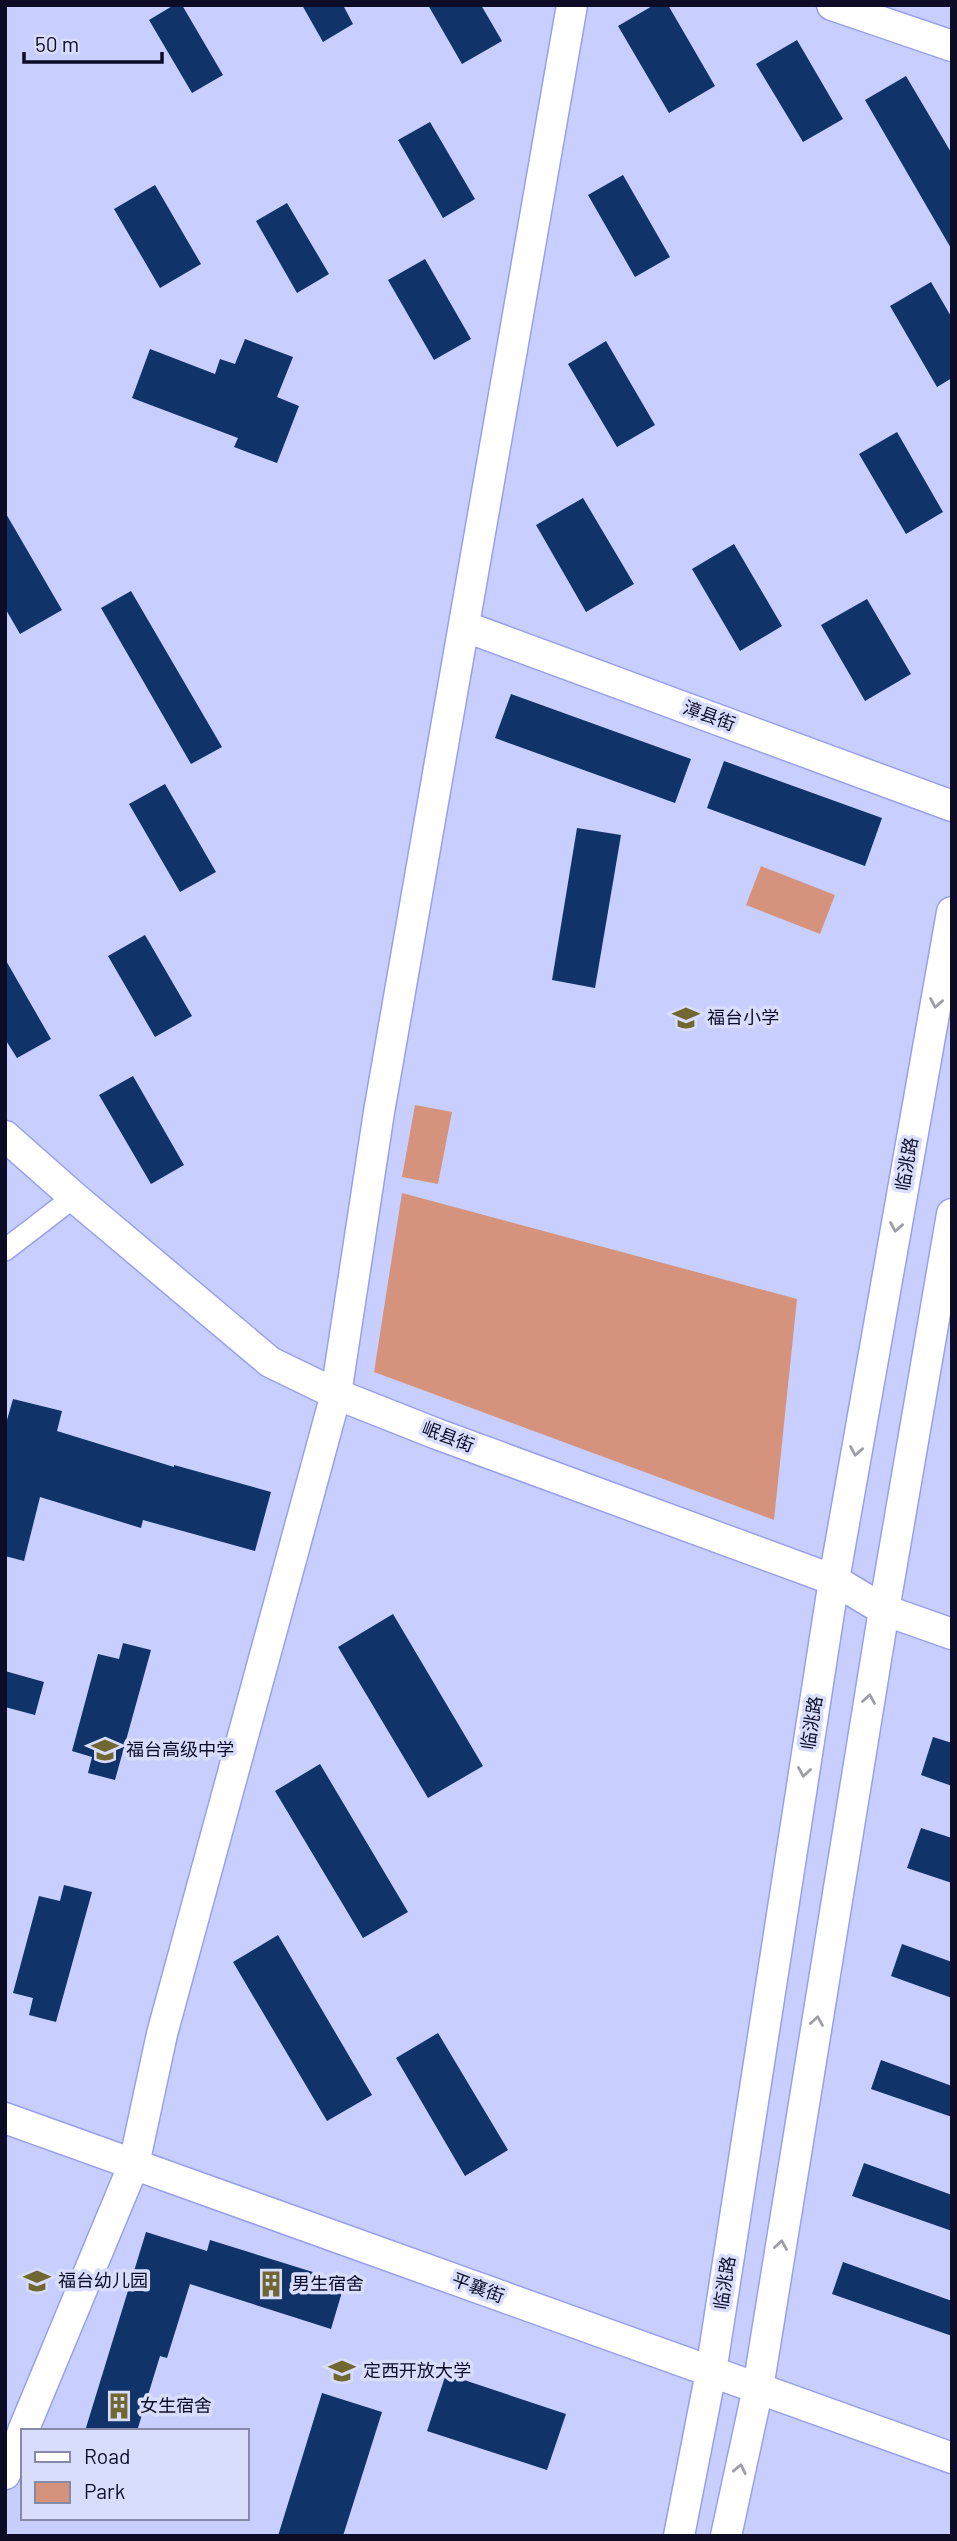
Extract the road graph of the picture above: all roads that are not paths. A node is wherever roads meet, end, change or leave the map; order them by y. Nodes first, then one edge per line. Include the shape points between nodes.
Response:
1 (572, 5) edge
2 (832, 5) edge
3 (952, 46) edge
4 (466, 627) junction
5 (952, 806) edge
6 (952, 912) edge
7 (5, 1136) edge
8 (74, 1197) junction
9 (952, 1214) edge
10 (5, 1250) edge
11 (336, 1394) junction
12 (834, 1580) junction
13 (884, 1610) junction
14 (952, 1634) edge
15 (5, 2118) edge
16 (134, 2165) junction
17 (711, 2372) junction
18 (758, 2388) junction
19 (24, 2429) edge
20 (21, 2436) edge
21 (952, 2458) edge
22 (5, 2474) edge
23 (679, 2536) edge
24 (726, 2536) edge

1 - 4 street
2 - 3 street
4 - 5 street, 漳县街
4 - 11 street via 382,1099
6 -> 12 street, 临洮路
7 - 8 street, 岷县街
8 - 10 street
8 - 11 street, 岷县街 via 270,1362
9 - 13 street
11 - 12 street, 岷县街
11 - 16 street via 162,2034
12 - 13 street, 岷县街
12 -> 17 street, 临洮路
13 - 14 street, 岷县街
18 -> 13 street
15 - 16 street, 平襄街
16 - 17 street, 平襄街
16 - 19 street
17 - 18 street, 平襄街
17 - 23 street, 临洮路
18 - 21 street, 平襄街
24 -> 18 street
20 - 22 street

